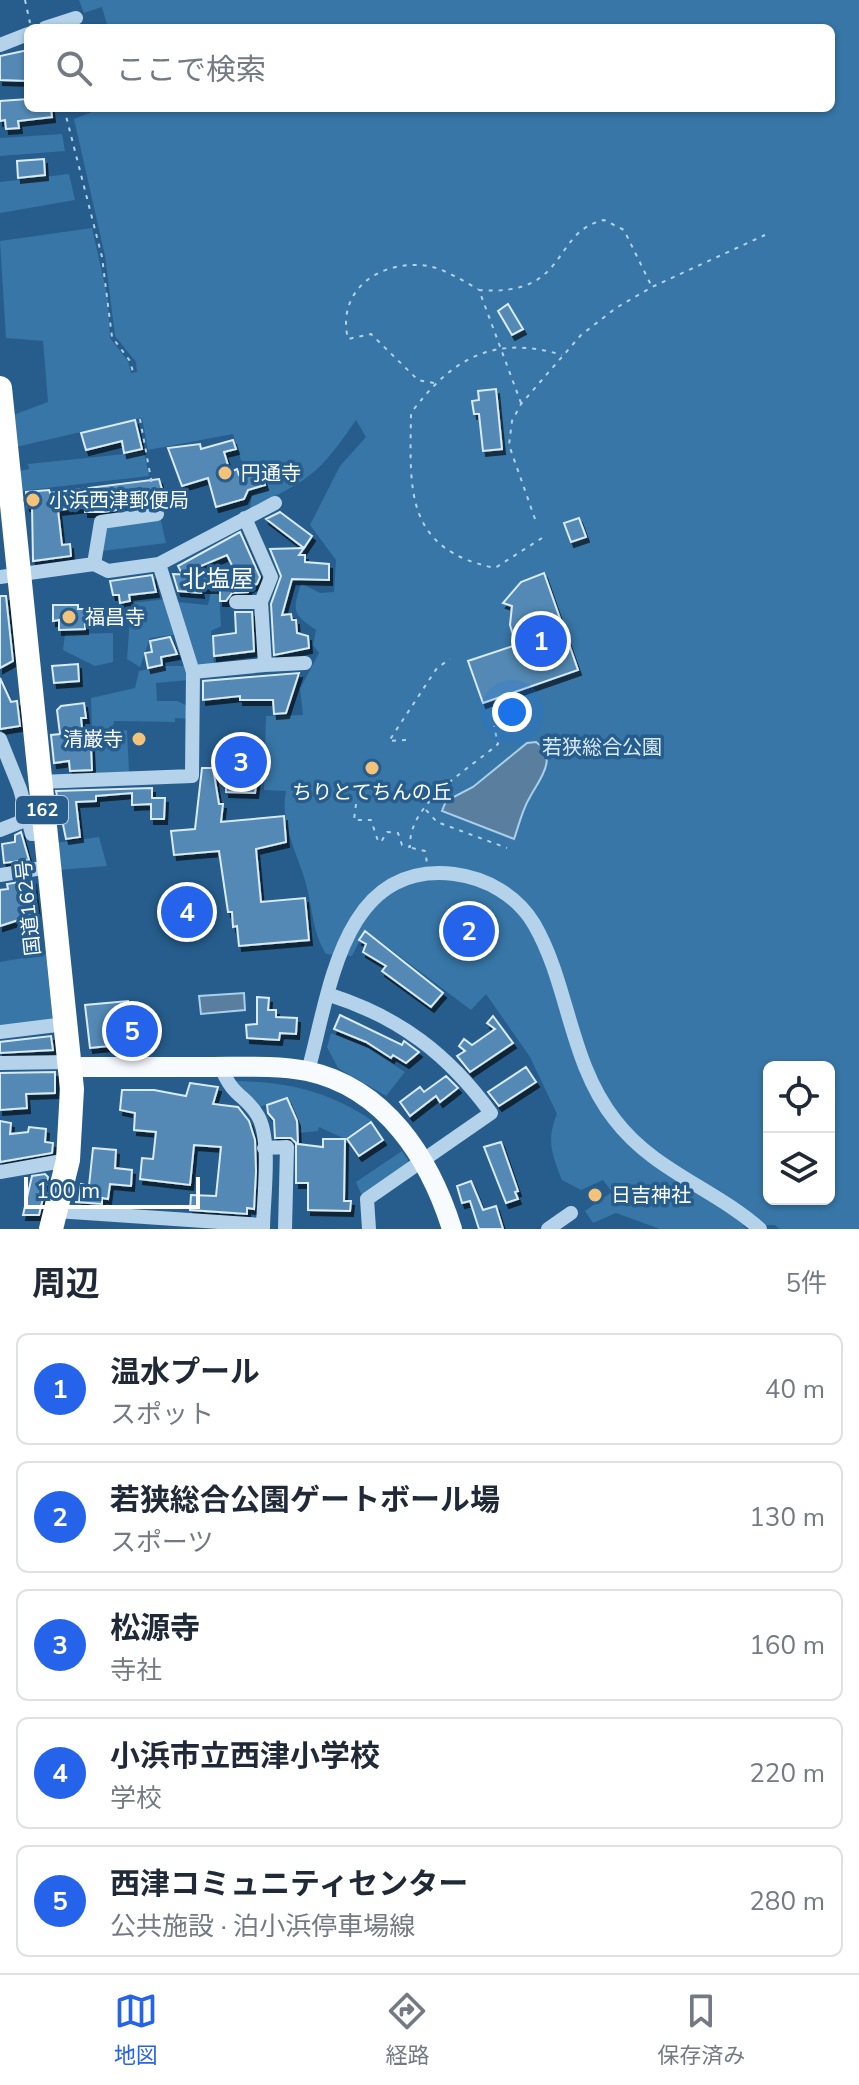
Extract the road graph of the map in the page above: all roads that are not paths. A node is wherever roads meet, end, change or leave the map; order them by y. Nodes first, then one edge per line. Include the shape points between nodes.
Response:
1 (76, 18) dead end
2 (57, 24) edge
3 (24, 36) edge
4 (0, 45) edge
5 (0, 388) edge
6 (275, 503) dead end
7 (157, 514) road end
8 (245, 518) junction
9 (94, 564) junction
10 (159, 564) junction
11 (9, 576) edge
12 (236, 602) dead end
13 (261, 602) junction
14 (305, 663) dead end
15 (265, 665) junction
16 (193, 672) junction
17 (0, 739) edge
18 (39, 782) junction
19 (36, 826) junction
20 (0, 830) edge
21 (48, 867) junction
22 (0, 875) edge
23 (330, 995) junction
24 (65, 1024) junction
25 (0, 1032) edge
26 (0, 1063) edge
27 (70, 1064) junction
28 (221, 1067) junction
29 (308, 1071) junction
30 (264, 1148) junction
31 (68, 1160) junction
32 (424, 1160) junction
33 (0, 1172) edge
34 (571, 1213) dead end
35 (53, 1220) edge
36 (263, 1227) edge
37 (285, 1229) edge
38 (369, 1229) edge
39 (452, 1229) edge
40 (548, 1229) edge
41 (760, 1229) edge

1 - 2 street
3 - 4 street
5 - 11 highway, 国道162号 / 162
6 - 8 street
7 - 9 street via 101,522
8 - 10 street
8 - 13 street via 271,577
9 - 10 street via 108,571
9 - 11 street
10 - 16 street
11 - 18 highway, 国道162号 / 162
12 - 13 street
13 - 15 street
14 - 15 street
15 - 16 street
16 - 18 street via 192,776
17 - 19 street
18 - 19 highway, 国道162号 / 162
19 - 20 street
19 - 21 highway, 国道162号 / 162
21 - 22 street
21 - 24 highway, 国道162号 / 162
23 - 29 street
23 - 32 street via 364,1006 423,1040 448,1060 491,1113
23 - 41 street via 340,950 377,896 430,875 461,875 493,885 523,908 535,925 586,1071 614,1120 655,1162
24 - 25 street
24 - 27 highway, 国道162号 / 162
26 - 27 street
27 - 28 main road
27 - 31 highway, 国道162号 / 162
28 - 29 main road
28 - 30 street via 229,1089 260,1118
29 - 32 main road via 351,1089 382,1110
30 - 36 street
30 - 37 street via 287,1147
31 - 33 street
31 - 35 highway, 国道162号 / 162
32 - 38 street via 367,1199
32 - 39 main road
34 - 40 street
35 - 36 street

